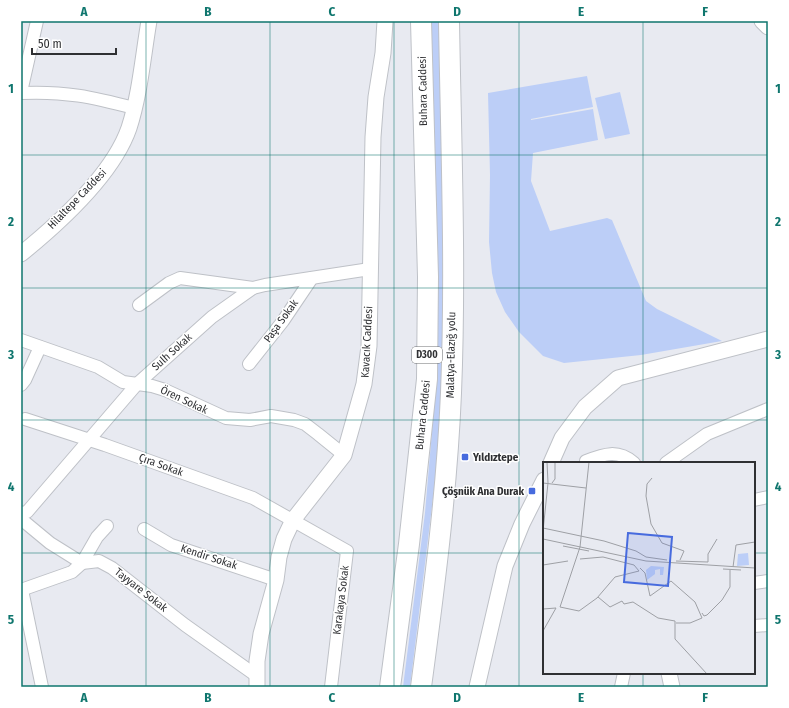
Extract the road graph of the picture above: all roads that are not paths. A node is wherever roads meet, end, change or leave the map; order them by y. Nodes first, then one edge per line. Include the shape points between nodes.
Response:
1 (37, 21) edge
2 (149, 21) edge
3 (385, 21) edge
4 (421, 21) edge
5 (449, 21) edge
6 (762, 21) edge
7 (768, 27) edge
8 (21, 92) edge
9 (134, 108) junction
10 (21, 254) edge
11 (370, 269) junction
12 (312, 278) junction
13 (253, 288) junction
14 (139, 305) dead end
15 (768, 338) edge
16 (21, 340) edge
17 (40, 347) junction
18 (249, 364) dead end
19 (137, 384) junction
20 (21, 385) edge
21 (768, 408) edge
22 (25, 419) dead end
23 (88, 440) junction
24 (344, 455) junction
25 (551, 462) edge
26 (586, 462) edge
27 (633, 462) edge
28 (667, 462) edge
29 (543, 482) edge
30 (768, 497) edge
31 (755, 500) edge
32 (21, 513) edge
33 (21, 518) edge
34 (293, 520) junction
35 (107, 526) dead end
36 (144, 529) dead end
37 (82, 563) junction
38 (276, 580) junction
39 (768, 581) edge
40 (755, 583) edge
41 (21, 590) edge
42 (768, 625) edge
43 (755, 626) edge
44 (624, 674) edge
45 (669, 674) edge
46 (257, 681) edge
47 (42, 687) edge
48 (331, 687) edge
49 (390, 687) edge
50 (421, 687) edge
51 (477, 687) edge
52 (621, 687) edge
53 (672, 687) edge

1 - 8 street
2 - 9 street, Hilaltepe Caddesi
3 - 11 street, Kavacık Caddesi via 375,110
4 - 49 highway, Buhara Caddesi / D300 via 428,277 427,379
5 - 50 highway, Malatya-Elazığ yolu / D300 via 453,234 451,392 448,448
6 - 7 street
8 - 9 street via 69,93
9 - 10 street, Hilaltepe Caddesi via 129,129 108,166 91,187
11 - 12 street, Sulh Sokak
11 - 24 street, Kavacık Caddesi via 369,346 364,384
12 - 13 street, Sulh Sokak
12 - 18 street, Paşa Sokak via 283,321
13 - 14 street via 180,278
13 - 19 street, Sulh Sokak via 212,317
15 - 25 street via 618,378 585,408 562,438
16 - 17 street, Ören Sokak
17 - 19 street, Ören Sokak via 98,367 123,382
17 - 20 street
19 - 23 street, Sulh Sokak
19 - 24 street, Ören Sokak via 165,390 226,418 250,420 271,416 294,420 305,424
21 - 28 street via 707,434
22 - 23 street, Çıra Sokak
23 - 32 street, Sulh Sokak via 27,512
23 - 34 street, Çıra Sokak via 253,498
24 - 34 street, Kavacık Caddesi
26 - 27 street via 607,453
29 - 51 street via 505,566
30 - 31 street
33 - 37 street via 50,543
34 - 38 street, Kavacık Caddesi via 279,557
34 - 48 street, Karakaya Sokak via 347,551
35 - 37 street
36 - 38 street, Kendir Sokak via 171,545
37 - 41 street via 72,572
37 - 46 street, Tayyare Sokak via 98,561 112,568
38 - 46 street, Kavacık Caddesi via 261,634
39 - 40 street
41 - 47 street
42 - 43 street
44 - 52 street
45 - 53 street

